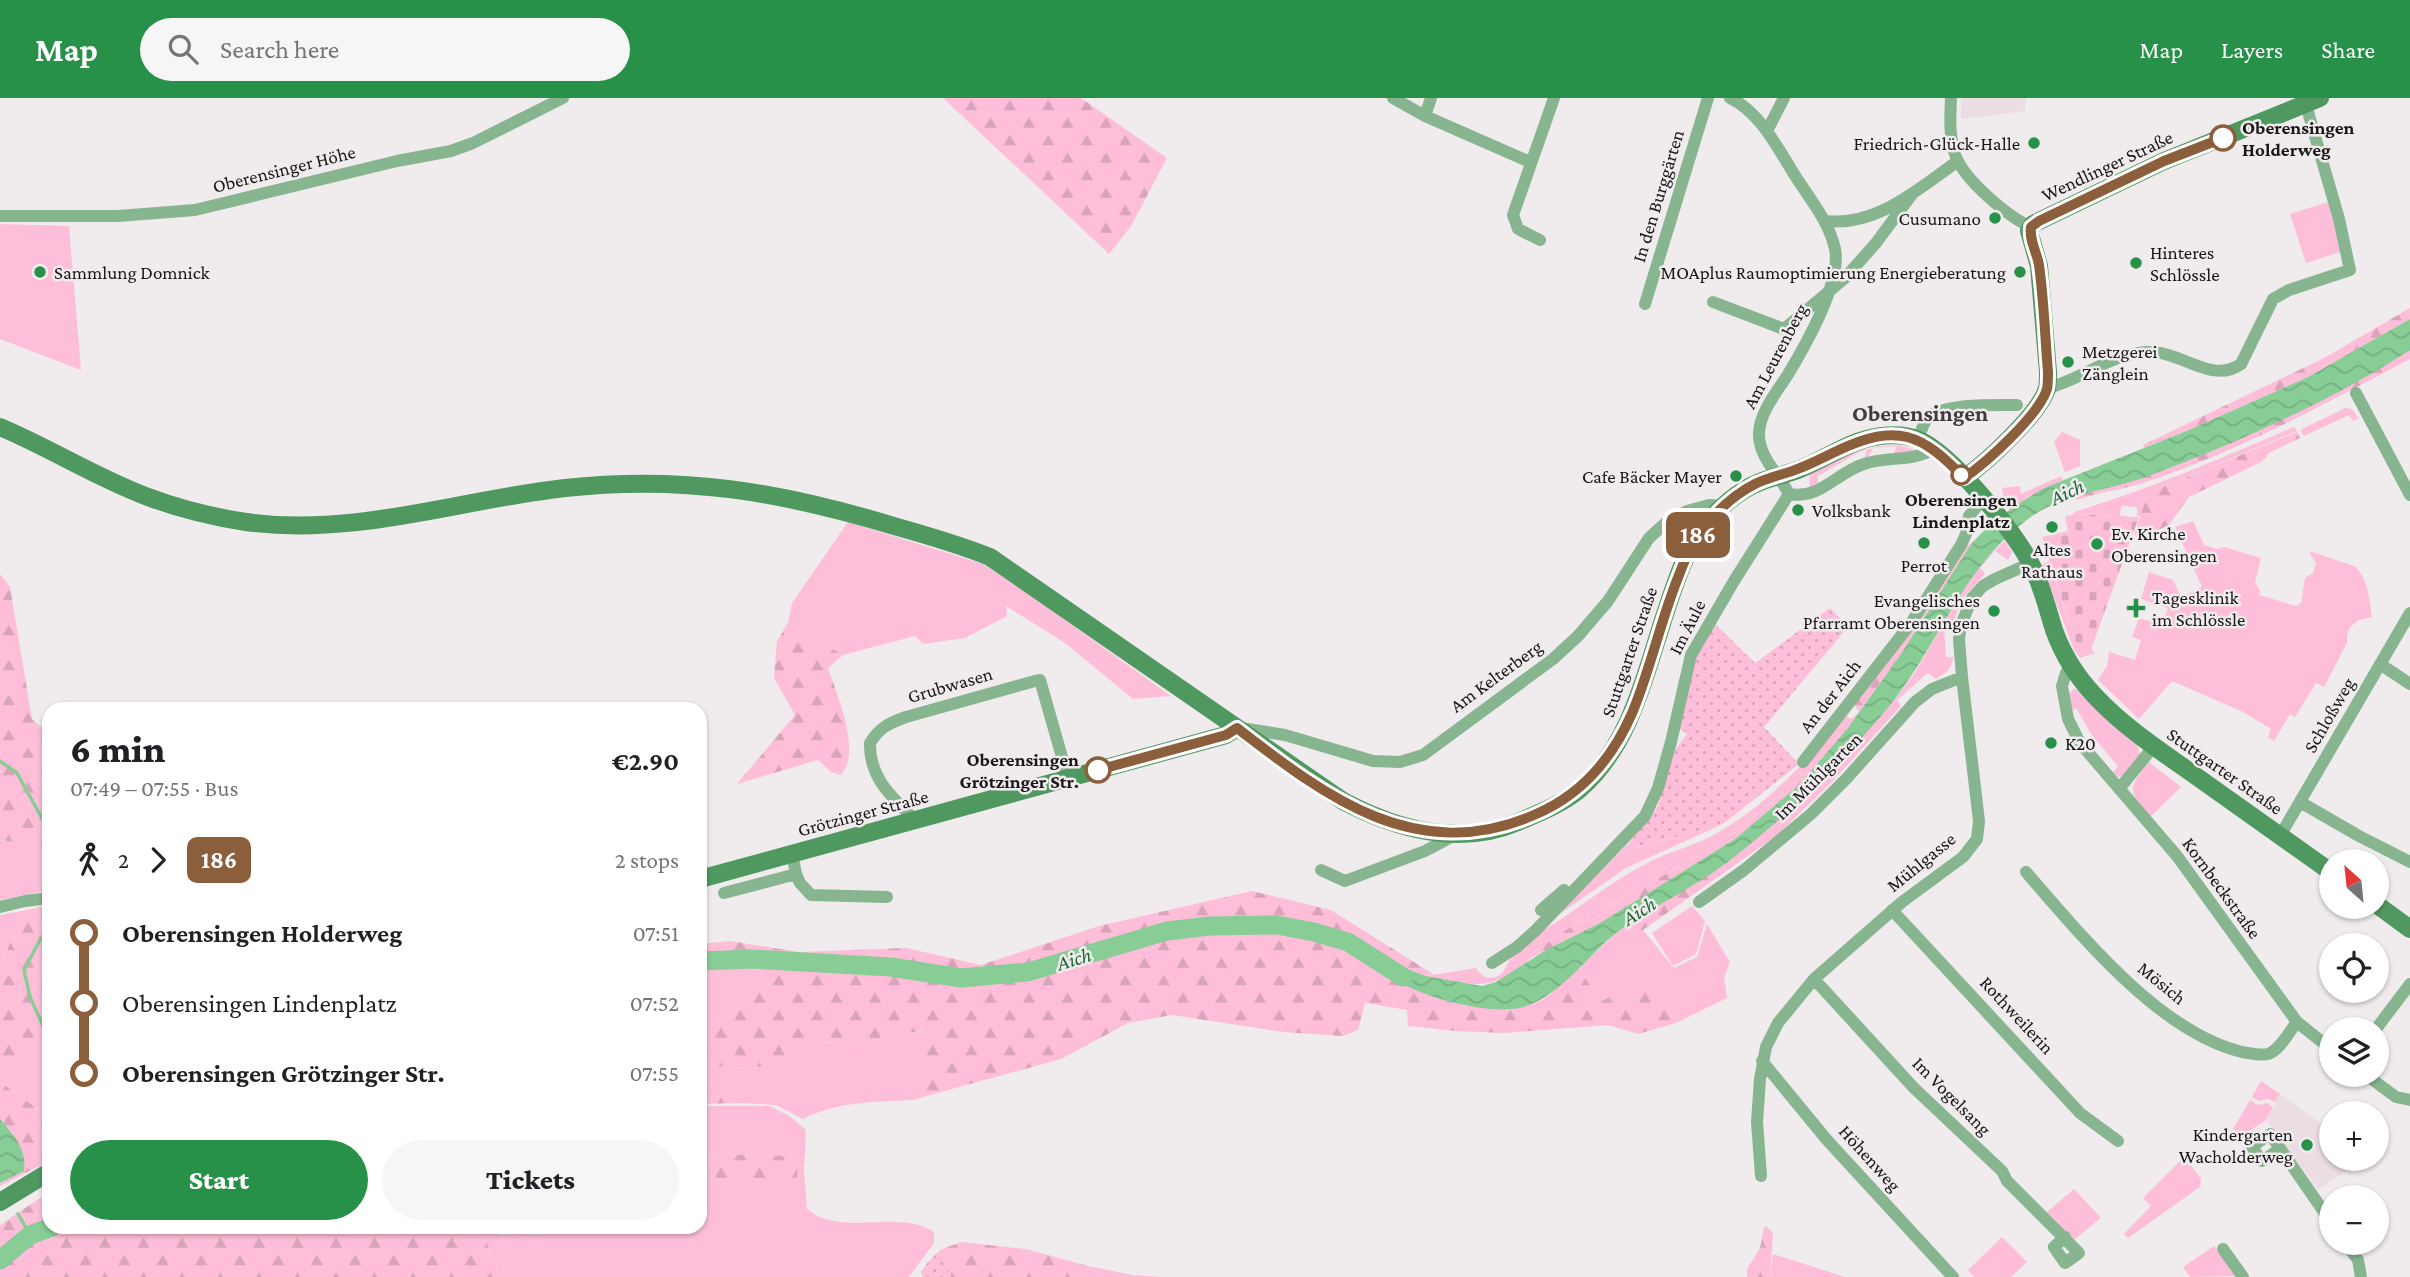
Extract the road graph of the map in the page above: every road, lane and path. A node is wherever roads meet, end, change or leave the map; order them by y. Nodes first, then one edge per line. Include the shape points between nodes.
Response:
1 (563, 98) edge
2 (1393, 98) edge
3 (1431, 98) edge
4 (1554, 98) edge
5 (1707, 98) edge
6 (1730, 98) edge
7 (1784, 98) edge
8 (1951, 98) edge
9 (2313, 102) edge
10 (1425, 116) junction
11 (1767, 131) junction
12 (1958, 161) junction
13 (1530, 162) junction
14 (1913, 193) junction
15 (0, 216) edge
16 (1825, 221) junction
17 (2031, 227) junction
18 (1540, 240) dead end
19 (1830, 291) junction
20 (1713, 302) dead end
21 (1645, 304) dead end
22 (2048, 388) junction
23 (2356, 393) dead end
24 (2017, 405) dead end
25 (0, 427) edge
26 (1918, 439) junction
27 (1934, 449) junction
28 (1779, 476) junction
29 (1964, 478) junction
30 (1788, 494) junction
31 (2410, 495) edge
32 (1978, 505) junction
33 (1724, 506) junction
34 (2031, 563) junction
35 (2410, 613) edge
36 (2380, 664) junction
37 (2071, 666) junction
38 (1962, 677) junction
39 (2410, 684) edge
40 (1237, 728) junction
41 (2154, 746) junction
42 (1803, 762) dead end
43 (1068, 778) junction
44 (2119, 789) junction
45 (2300, 802) junction
46 (915, 820) junction
47 (1457, 834) junction
48 (2280, 836) junction
49 (792, 854) junction
50 (2410, 862) edge
51 (2319, 864) edge
52 (1321, 870) dead end
53 (1589, 872) junction
54 (2026, 872) dead end
55 (796, 874) junction
56 (707, 877) edge
57 (724, 893) dead end
58 (887, 897) dead end
59 (42, 899) edge
60 (1699, 902) dead end
61 (0, 907) edge
62 (1541, 910) dead end
63 (1892, 910) junction
64 (2389, 914) edge
65 (2410, 929) edge
66 (1492, 963) dead end
67 (1814, 979) junction
68 (2410, 984) edge
69 (2385, 1017) edge
70 (2297, 1022) junction
71 (2319, 1039) edge
72 (1762, 1061) junction
73 (2383, 1087) edge
74 (2410, 1100) edge
75 (2118, 1141) dead end
76 (2280, 1149) dead end
77 (42, 1176) edge
78 (1761, 1176) dead end
79 (0, 1202) edge
80 (2319, 1205) edge
81 (2065, 1237) dead end
82 (2223, 1249) dead end
83 (2354, 1255) edge
84 (1953, 1277) edge
85 (2243, 1277) edge
86 (2361, 1277) edge

1 - 15 street, Oberensinger Höhe via 451,151 195,211
2 - 10 street
3 - 10 street
4 - 13 street
5 - 21 street, In den Burggärten
6 - 11 street
7 - 11 street
8 - 12 street via 1951,137
9 - 17 main road, Wendlinger Straße via 2164,161
9 - 22 street via 2350,270 2273,299 2241,364 2231,371 2219,373 2157,352 2134,352
10 - 13 street
11 - 16 street
12 - 14 street, Am Leurenberg
12 - 17 street via 2010,215
13 - 18 street via 1513,215 1518,229
14 - 16 street, Am Leurenberg via 1872,216
14 - 19 street, Am Leurenberg via 1876,243
16 - 19 street, Am Leurenberg via 1835,249
17 - 22 main road via 2040,278
19 - 20 street via 1784,329
19 - 28 street, Am Leurenberg via 1762,418 1762,452
22 - 29 main road via 2004,444
23 - 31 street
24 - 26 street via 1970,405 1939,412 1928,418
25 - 40 main road, Stuttgarter Straße via 149,498 210,516 272,524 335,526 617,484 712,486 774,494 850,512 990,557
26 - 27 main road, Stuttgarter Straße
26 - 28 main road, Stuttgarter Straße via 1874,437
27 - 29 main road, Stuttgarter Straße
27 - 30 street via 1918,457 1863,464 1808,495
28 - 30 street
28 - 33 main road, Stuttgarter Straße via 1757,483
29 - 32 main road, Stuttgarter Straße
30 - 53 street, Im Äule via 1691,654 1674,735 1652,803 1634,830
32 - 34 main road, Stuttgarter Straße via 1998,515
32 - 42 street, An der Aich via 1961,545 1910,623
33 - 40 street, Am Kelterberg via 1709,505 1669,520 1649,538 1608,601 1578,636 1423,755 1400,762 1373,761 1285,735
33 - 47 main road, Stuttgarter Straße via 1687,554 1633,709 1601,767 1579,789 1548,809 1512,825
34 - 37 main road, Stuttgarter Straße
34 - 38 street, Mühlgasse via 1983,586 1972,598 1959,639
35 - 36 street, Schloßweg
36 - 39 street
36 - 45 street, Schloßweg
37 - 41 main road, Stuttgarter Straße via 2110,711
37 - 44 street via 2062,686 2073,730
38 - 60 street, Im Mühlgarten via 1915,702 1811,814
38 - 63 street, Mühlgasse via 1979,821 1977,839 1958,862
40 - 43 main road, Grötzinger Straße via 1226,735
40 - 47 main road, Stuttgarter Straße via 1367,814 1420,830
41 - 44 street
41 - 48 main road, Stuttgarter Straße
43 - 46 main road, Grötzinger Straße
43 - 46 street, Grubwasen via 1040,680 1035,681 881,728 870,743 873,769 886,792
44 - 70 street, Kornbeckstraße via 2177,856
45 - 48 street, Schloßweg
45 - 50 street
46 - 49 main road, Grötzinger Straße
47 - 52 street via 1345,881
48 - 51 main road, Stuttgarter Straße
49 - 55 street
49 - 56 main road, Grötzinger Straße
53 - 62 street, Im Äule
53 - 66 street, Im Äule via 1536,930
54 - 70 street, Mösich via 2123,978 2199,1034 2232,1049 2261,1055 2276,1049
55 - 57 street
55 - 58 street via 811,895
59 - 61 street
63 - 67 street, Mühlgasse
63 - 75 street, Rothweilerin via 2080,1113
64 - 65 main road
67 - 72 street, Mühlgasse via 1778,1023
67 - 81 street, Im Vogelsang via 1914,1087
68 - 69 street
70 - 71 street, Kornbeckstraße
72 - 78 street, Mühlgasse via 1757,1122
72 - 84 street, Höhenweg via 1827,1140
73 - 74 street
76 - 80 street
77 - 79 main road
82 - 85 street
83 - 86 street

